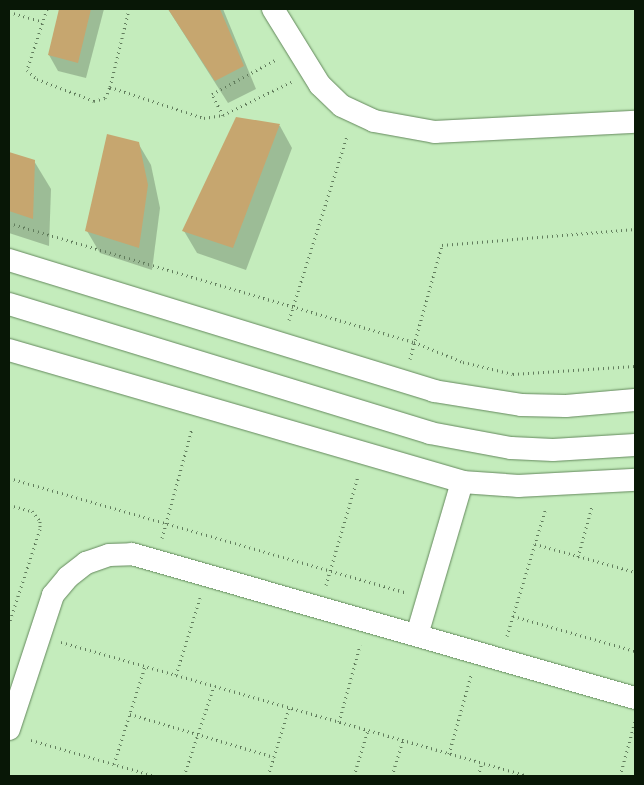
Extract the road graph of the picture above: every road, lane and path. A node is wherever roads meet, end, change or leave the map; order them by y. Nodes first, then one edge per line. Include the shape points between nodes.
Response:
1 (48, 9) edge
2 (129, 9) edge
3 (273, 9) edge
4 (9, 12) edge
5 (43, 22) junction
6 (297, 49) junction
7 (312, 73) junction
8 (110, 87) junction
9 (354, 114) junction
10 (223, 115) junction
11 (635, 122) edge
12 (9, 222) edge
13 (635, 229) edge
14 (9, 260) edge
15 (9, 304) edge
16 (294, 307) junction
17 (414, 342) junction
18 (282, 344) junction
19 (9, 350) edge
20 (635, 366) edge
21 (403, 381) junction
22 (635, 400) edge
23 (199, 406) junction
24 (635, 445) edge
25 (364, 454) junction
26 (9, 478) edge
27 (635, 480) edge
28 (462, 482) junction
29 (599, 482) junction
30 (554, 484) junction
31 (9, 505) edge
32 (166, 523) junction
33 (535, 544) junction
34 (578, 556) junction
35 (156, 558) junction
36 (330, 570) junction
37 (635, 572) edge
38 (208, 574) junction
39 (428, 598) junction
40 (319, 606) junction
41 (513, 616) junction
42 (366, 620) junction
43 (9, 624) edge
44 (416, 635) junction
45 (40, 636) junction
46 (635, 651) edge
47 (477, 653) junction
48 (500, 659) junction
49 (145, 666) junction
50 (176, 675) junction
51 (214, 686) junction
52 (635, 698) edge
53 (289, 708) junction
54 (130, 714) junction
55 (635, 720) edge
56 (339, 722) junction
57 (368, 730) junction
58 (18, 734) edge
59 (198, 734) junction
60 (403, 740) junction
61 (449, 754) junction
62 (274, 757) junction
63 (482, 763) junction
64 (114, 764) junction
65 (143, 775) edge
66 (155, 776) edge
67 (184, 776) edge
68 (268, 776) edge
69 (354, 776) edge
70 (392, 776) edge
71 (478, 776) edge
72 (527, 776) edge
73 (620, 776) edge

1 - 5 path
2 - 8 path
3 - 6 street
4 - 5 path
5 - 8 path via 27,70 37,78 94,101 105,98
6 - 7 street
6 - 10 path via 212,94
7 - 9 street via 330,96
7 - 10 path
8 - 10 path via 204,118
9 - 11 street via 394,127 435,132
9 - 16 path
12 - 16 path
13 - 17 path via 442,245
14 - 18 street
15 - 24 street via 430,433 479,443 536,449
16 - 17 path
16 - 18 path
17 - 20 path via 463,362 513,374
17 - 21 path
18 - 21 street
19 - 23 street
21 - 22 street via 477,400 522,406
23 - 25 street
23 - 32 path
25 - 28 street
25 - 36 path
26 - 32 path
27 - 29 street
28 - 30 street via 488,486
28 - 39 street
29 - 30 street
29 - 34 path
30 - 33 path
31 - 43 path via 32,511 40,521
32 - 35 path
32 - 36 path
33 - 34 path
33 - 41 path
34 - 37 path
35 - 38 street
35 - 45 street via 108,555 86,563 68,577 54,595
36 - 39 path
36 - 40 path
38 - 40 street
38 - 50 path
39 - 44 street
40 - 42 street
41 - 46 path
41 - 48 path
42 - 44 street
42 - 56 path
44 - 47 street
45 - 49 path
45 - 58 street
47 - 48 street
47 - 61 path
48 - 52 street
49 - 50 path
49 - 54 path
50 - 51 path
51 - 53 path
51 - 59 path
53 - 56 path
53 - 62 path
54 - 59 path
54 - 64 path
55 - 73 path
56 - 57 path
57 - 60 path
57 - 69 path
58 - 64 path
59 - 62 path
59 - 67 path
60 - 61 path
60 - 70 path
61 - 63 path
62 - 68 path
63 - 71 path
63 - 72 path
64 - 65 path
65 - 66 path

